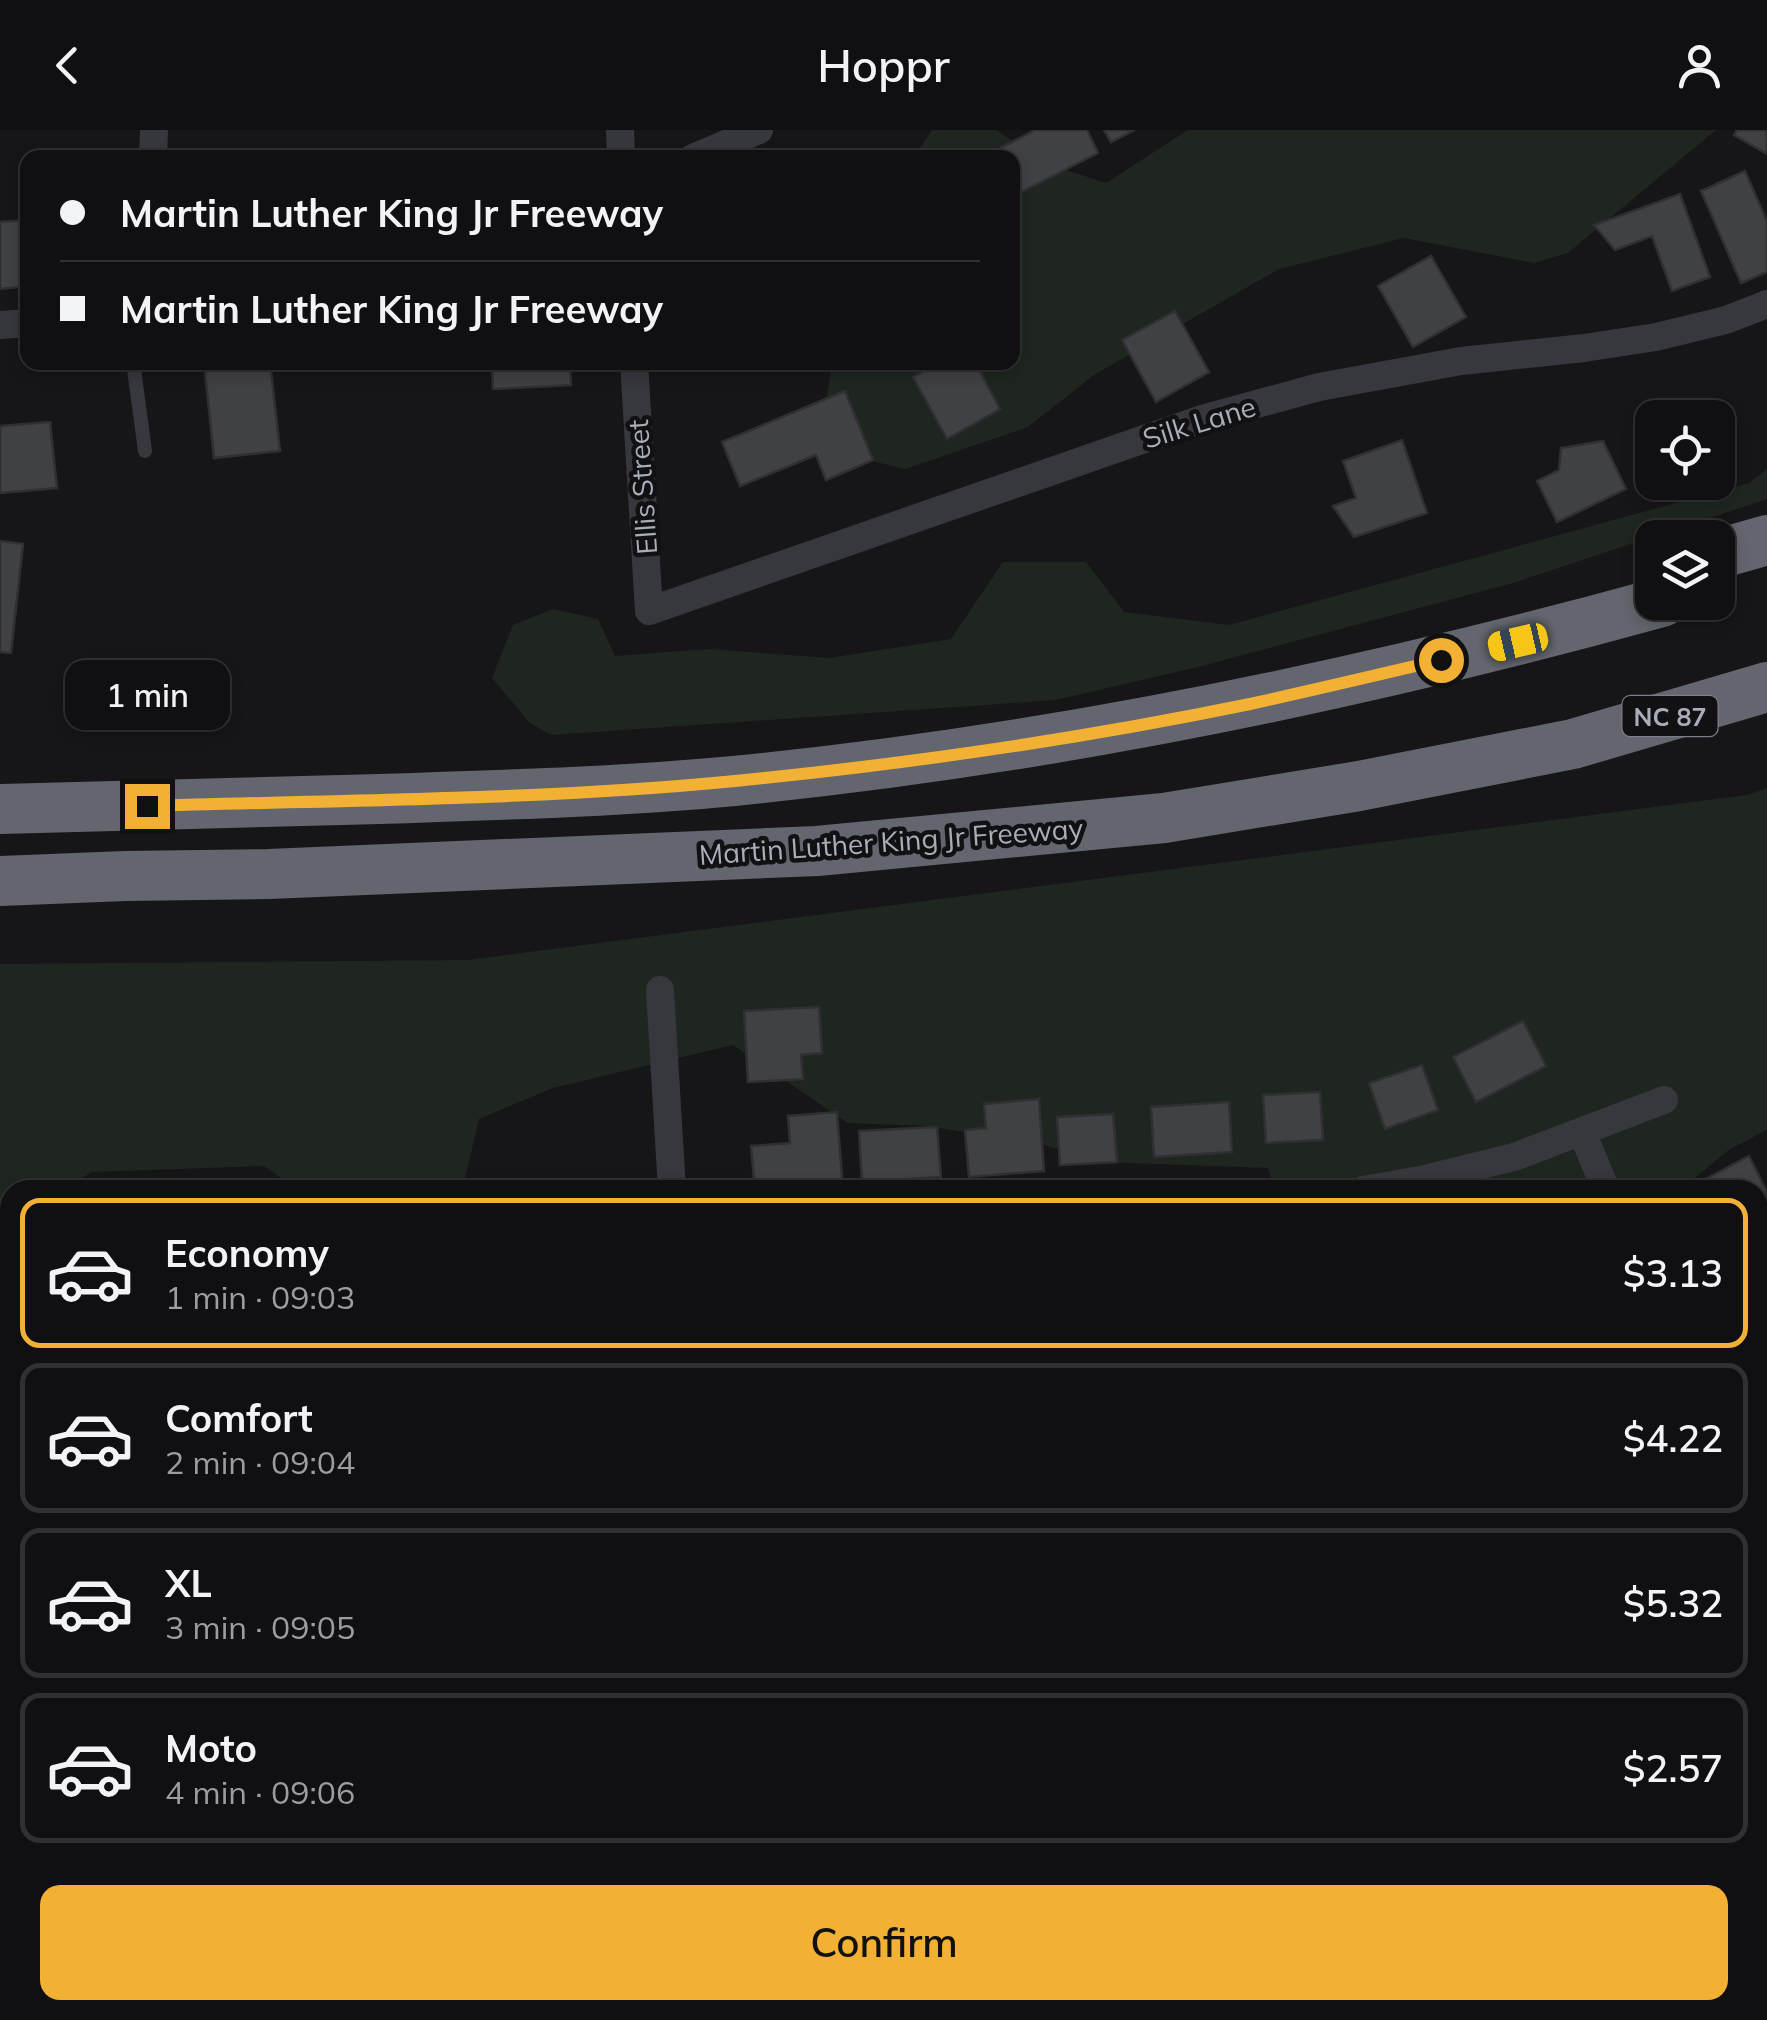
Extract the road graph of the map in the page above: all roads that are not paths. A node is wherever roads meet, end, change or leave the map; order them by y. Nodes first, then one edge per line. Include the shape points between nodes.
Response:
1 (759, 130) edge
2 (712, 150) edge
3 (1767, 304) edge
4 (134, 370) edge
5 (634, 370) edge
6 (145, 451) dead end
7 (1767, 540) edge
8 (1735, 549) edge
9 (1767, 573) edge
10 (1635, 578) edge
11 (1735, 582) edge
12 (1635, 610) edge
13 (649, 611) joint
14 (1767, 687) edge
15 (1767, 706) edge
16 (1061, 738) junction
17 (1574, 744) junction
18 (0, 810) edge
19 (0, 880) edge
20 (660, 990) dead end
21 (1664, 1100) dead end
22 (1582, 1132) junction
23 (671, 1180) edge
24 (1420, 1180) edge
25 (1602, 1180) edge

1 - 2 street
3 - 13 street, Silk Lane via 1656,337 1318,387 1202,419
4 - 6 lane
5 - 13 street, Ellis Street
7 - 8 highway
9 - 11 highway
10 - 16 highway
12 - 16 highway via 1248,704
14 - 17 highway, Martin Luther King Jr Freeway / NC 87
15 - 17 highway
16 - 18 highway via 733,781 554,794
17 - 19 highway, Martin Luther King Jr Freeway via 1164,818 890,845 536,864
20 - 23 street
21 - 22 street
22 - 24 street
22 - 25 street

